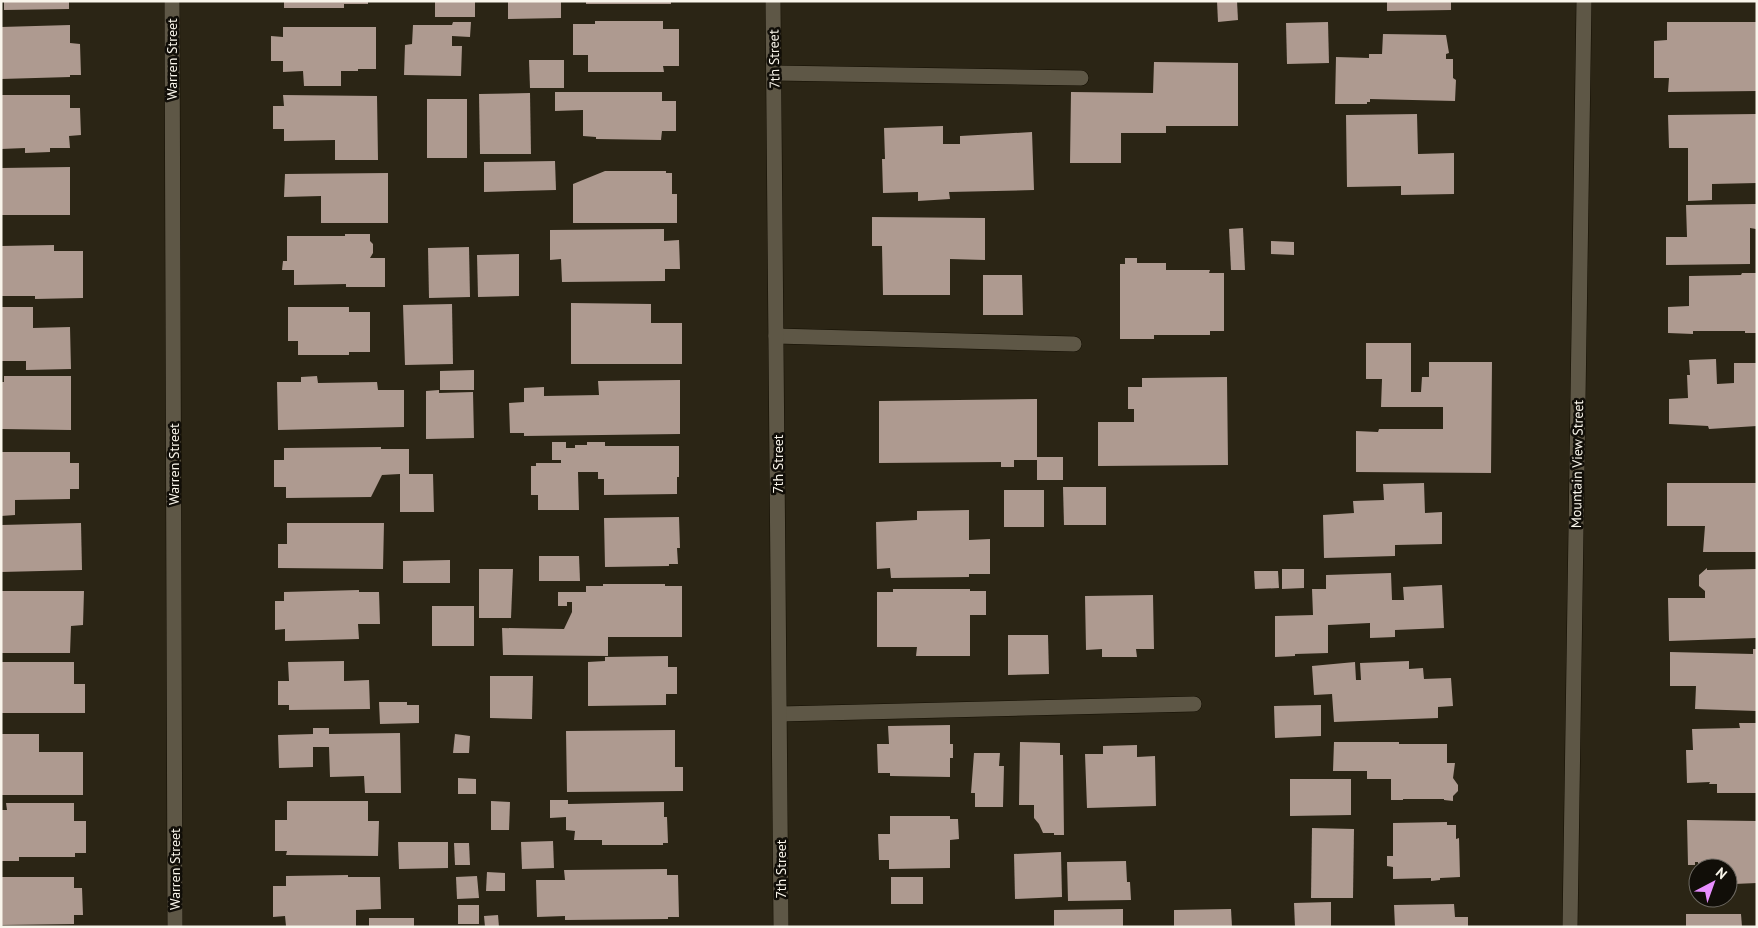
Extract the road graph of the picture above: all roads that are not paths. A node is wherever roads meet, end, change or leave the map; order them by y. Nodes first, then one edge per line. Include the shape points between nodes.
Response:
1 (172, 1) edge
2 (773, 1) edge
3 (1584, 1) edge
4 (774, 73) junction
5 (1081, 78) dead end
6 (776, 336) junction
7 (1074, 344) dead end
8 (1194, 704) dead end
9 (780, 714) junction
10 (175, 927) edge
11 (781, 927) edge
12 (1570, 927) edge

1 - 10 street, Warren Street
2 - 4 street, 7th Street
3 - 12 street, Mountain View Street
4 - 5 street
4 - 6 street, 7th Street
6 - 7 street
6 - 9 street, 7th Street
8 - 9 street
9 - 11 street, 7th Street

